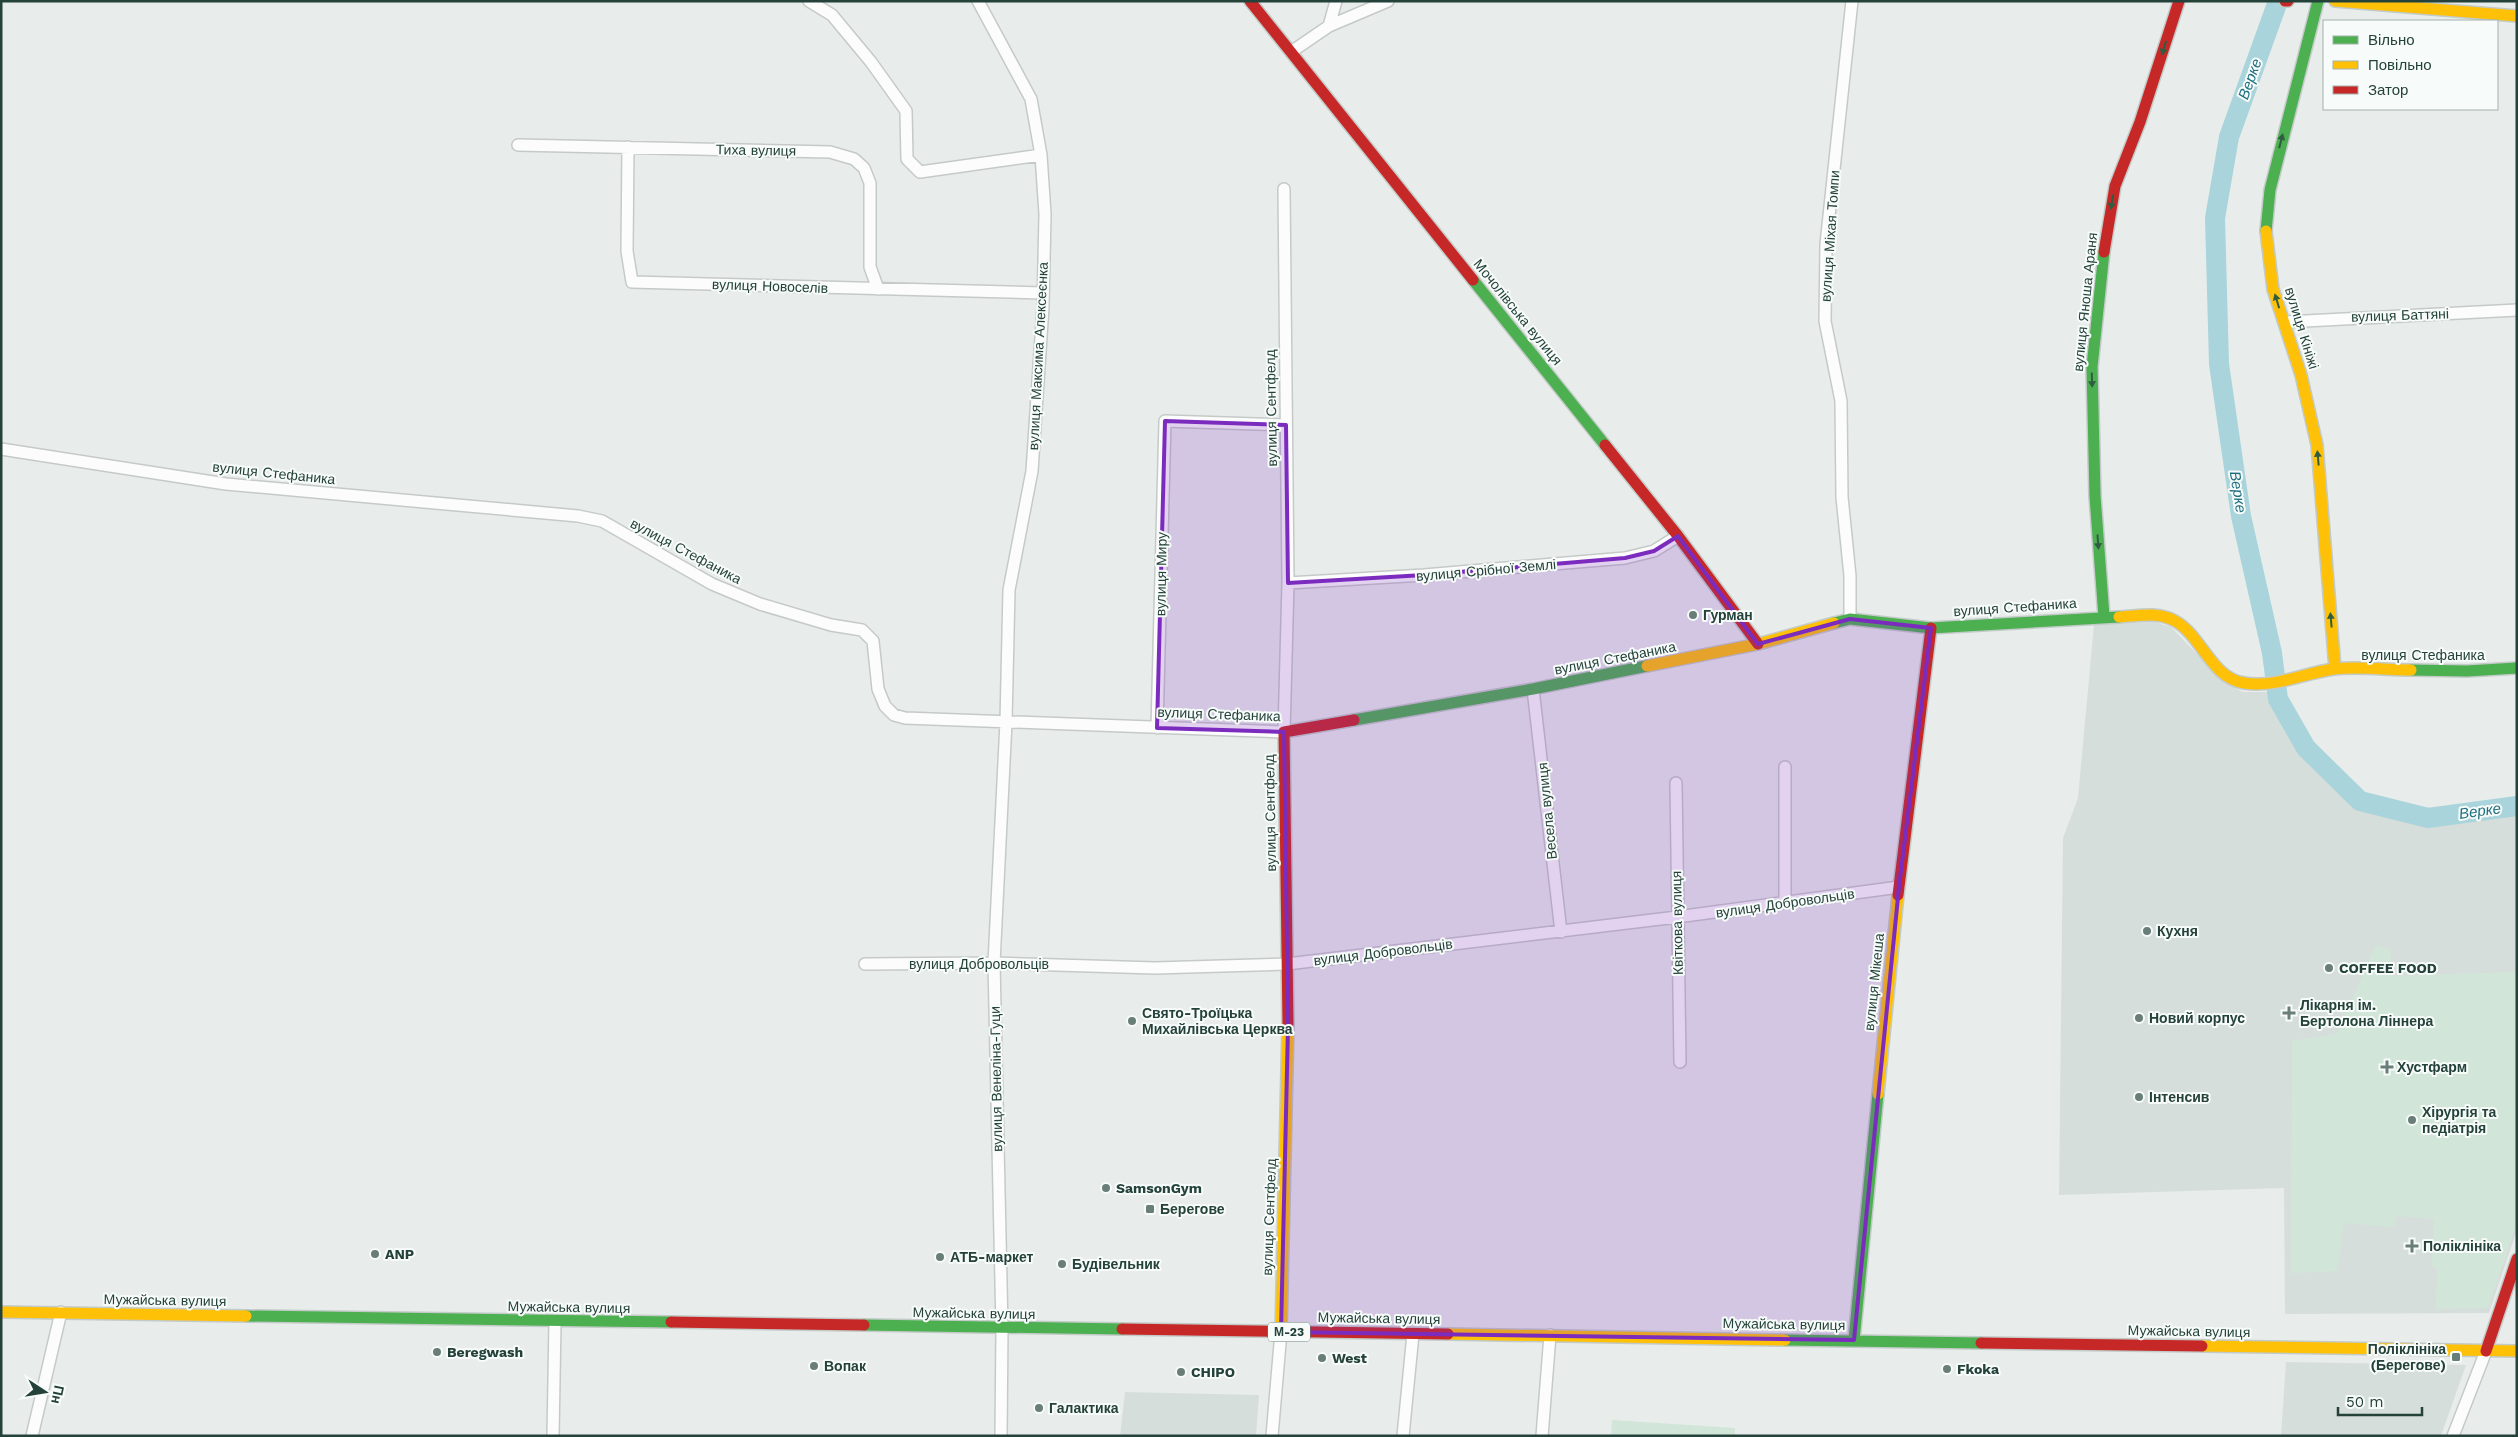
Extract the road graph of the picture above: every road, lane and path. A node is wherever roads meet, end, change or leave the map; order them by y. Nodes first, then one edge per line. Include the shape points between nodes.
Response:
1 (808, 1) edge
2 (978, 1) edge
3 (1250, 1) edge
4 (1336, 1) edge
5 (1388, 1) edge
6 (1852, 1) edge
7 (2179, 1) edge
8 (2318, 1) edge
9 (2335, 1) edge
10 (2517, 16) edge
11 (1329, 26) junction
12 (1291, 52) junction
13 (518, 145) dead end
14 (628, 147) junction
15 (1041, 155) junction
16 (1284, 190) dead end
17 (878, 290) junction
18 (1043, 293) junction
19 (2517, 310) edge
20 (2284, 322) junction
21 (1286, 425) junction
22 (1, 449) edge
23 (1678, 536) junction
24 (1288, 582) junction
25 (2104, 616) junction
26 (1850, 619) junction
27 (1931, 628) junction
28 (1758, 644) junction
29 (2517, 668) edge
30 (2335, 669) junction
31 (1534, 690) junction
32 (1006, 722) junction
33 (1158, 728) junction
34 (1284, 732) junction
35 (1785, 767) dead end
36 (1676, 784) dead end
37 (1898, 888) junction
38 (1785, 902) junction
39 (1677, 917) junction
40 (1561, 932) junction
41 (994, 963) junction
42 (864, 964) dead end
43 (1287, 964) junction
44 (1680, 1062) dead end
45 (2517, 1259) edge
46 (1, 1312) edge
47 (61, 1312) junction
48 (555, 1322) junction
49 (1002, 1328) junction
50 (1281, 1332) junction
51 (1413, 1334) junction
52 (1550, 1335) junction
53 (1854, 1340) junction
54 (2486, 1351) junction
55 (2517, 1351) edge
56 (32, 1436) edge
57 (554, 1436) edge
58 (1001, 1436) edge
59 (1272, 1436) edge
60 (1403, 1436) edge
61 (1542, 1436) edge
62 (2453, 1436) edge

1 - 15 street via 832,15 906,111 907,159 920,172
2 - 15 street, вулиця Максима Алексеєнка via 1031,99
3 - 12 main road, Мочолівська вулиця
4 - 11 street
5 - 11 street
6 - 26 street, вулиця Міхая Томпи via 1826,244 1825,321 1841,401 1842,498 1850,576
7 -> 25 main road, вулиця Яноша Араня via 2140,122 2115,186 2105,240 2092,367 2095,496
20 -> 8 main road, вулиця Кініжі via 2273,288 2266,230 2270,190
9 - 10 main road
11 - 12 street
12 - 23 main road, Мочолівська вулиця
13 - 14 street, Тиха вулиця
14 - 17 street, Тиха вулиця via 830,152 854,159 864,168 870,183 870,267
14 - 17 street, вулиця Новоселів via 627,251 632,282
15 - 18 street, вулиця Максима Алексеєнка via 1045,214
16 - 21 street, вулиця Сентфелд
17 - 18 street, вулиця Новоселів
18 - 32 street, вулиця Максима Алексеєнка via 1032,471 1009,590
19 - 20 street, вулиця Баттяні
30 -> 20 main road, вулиця Кініжі via 2317,445 2301,375
21 - 24 street, вулиця Сентфелд
21 - 33 street, вулиця Миру via 1165,421
22 - 32 street, вулиця Стефаника via 226,484 578,516 602,521 712,584 760,604 831,625 862,630 873,641 878,689 884,706 894,715
23 - 24 street, вулиця Срібної Землі via 1654,551 1625,558 1424,575
23 - 28 main road, Мочолівська вулиця
24 - 34 street, вулиця Сентфелд
25 - 27 main road, вулиця Стефаника
25 - 30 main road, вулиця Стефаника via 2156,615 2174,620 2186,629 2215,665 2243,683 2266,684
26 - 27 main road, вулиця Стефаника
26 - 28 main road, вулиця Стефаника
27 - 37 main road, вулиця Мікеша
28 - 31 main road, вулиця Стефаника
29 - 30 main road, вулиця Стефаника via 2466,671
31 - 34 main road, вулиця Стефаника
31 - 40 street, Весела вулиця
32 - 33 street, вулиця Стефаника
32 - 41 street, вулиця Венеліна-Гуци
33 - 34 street, вулиця Стефаника
34 - 43 main road, вулиця Сентфелд
35 - 38 street
36 - 39 street, Квіткова вулиця
37 - 38 street, вулиця Добровольців
37 - 53 main road, вулиця Мікеша
38 - 39 street, вулиця Добровольців
39 - 40 street, вулиця Добровольців
39 - 44 street, Квіткова вулиця
40 - 43 street, вулиця Добровольців
41 - 42 street, вулиця Добровольців
41 - 43 street, вулиця Добровольців via 1155,968
41 - 49 street, вулиця Венеліна-Гуци
43 - 50 main road, вулиця Сентфелд via 1287,1120
45 - 54 main road
46 - 47 main road, М-23
47 - 48 main road, Мужайська вулиця / М-23
47 - 56 street
48 - 49 main road, Мужайська вулиця / М-23
48 - 57 street
49 - 50 main road, Мужайська вулиця / М-23
49 - 58 street, вулиця Венеліна-Гуци
50 - 51 main road, Мужайська вулиця / М-23
50 - 59 street, вулиця Сентфелд
51 - 52 main road, Мужайська вулиця / М-23
51 - 60 street
52 - 53 main road, Мужайська вулиця / М-23
52 - 61 street
53 - 54 main road, Мужайська вулиця / М-23
54 - 55 main road, Мужайська вулиця / М-23
54 - 62 street

